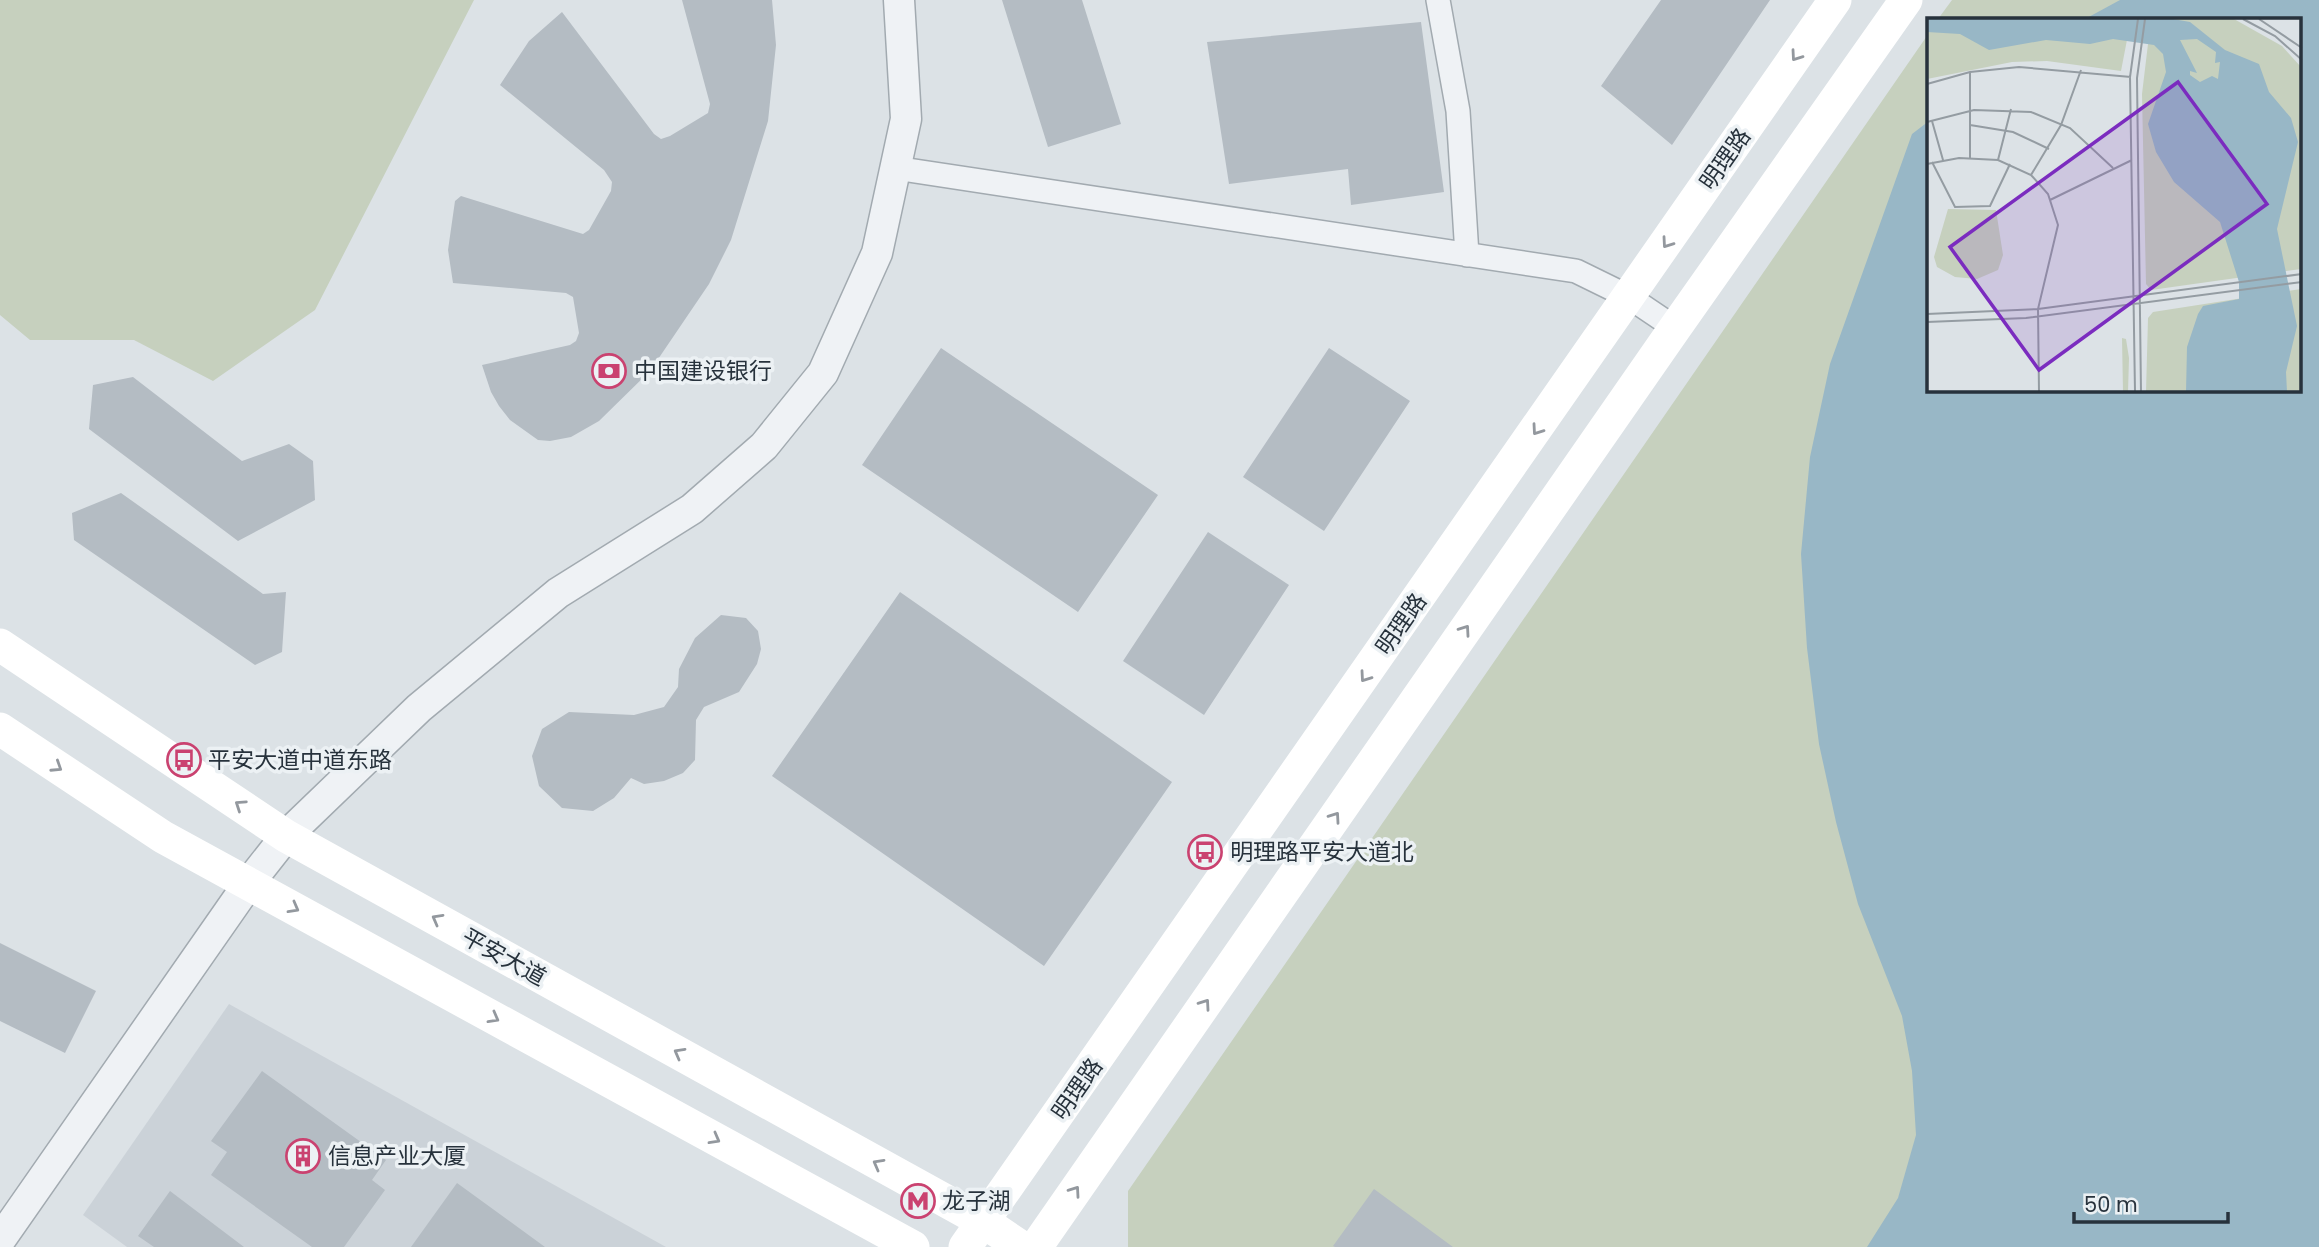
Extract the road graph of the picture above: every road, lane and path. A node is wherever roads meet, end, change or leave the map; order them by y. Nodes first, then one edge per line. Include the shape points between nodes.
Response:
1 (900, 0) edge
2 (1437, 0) edge
3 (1835, 0) edge
4 (1906, 0) edge
5 (895, 168) junction
6 (1467, 255) junction
7 (1629, 297) junction
8 (1675, 328) junction
9 (0, 645) edge
10 (0, 729) edge
11 (286, 836) junction
12 (249, 883) junction
13 (974, 1235) edge
14 (0, 1240) edge
15 (913, 1247) edge
16 (1021, 1247) edge
17 (1036, 1247) edge

1 - 5 street via 906,119
2 - 6 street via 1458,111
3 -> 7 main road, 明理路
4 - 8 main road
5 - 6 street
5 - 11 street via 877,253 823,373 764,446 692,509 558,593 419,708
6 - 7 street via 1576,271
7 - 8 street
7 -> 13 main road, 明理路
17 -> 8 main road
11 -> 9 main road, 平安大道
10 -> 12 main road via 163,837
11 - 12 street
13 -> 11 main road, 平安大道
12 - 14 street
12 -> 15 main road
13 - 16 main road, 平安大道

